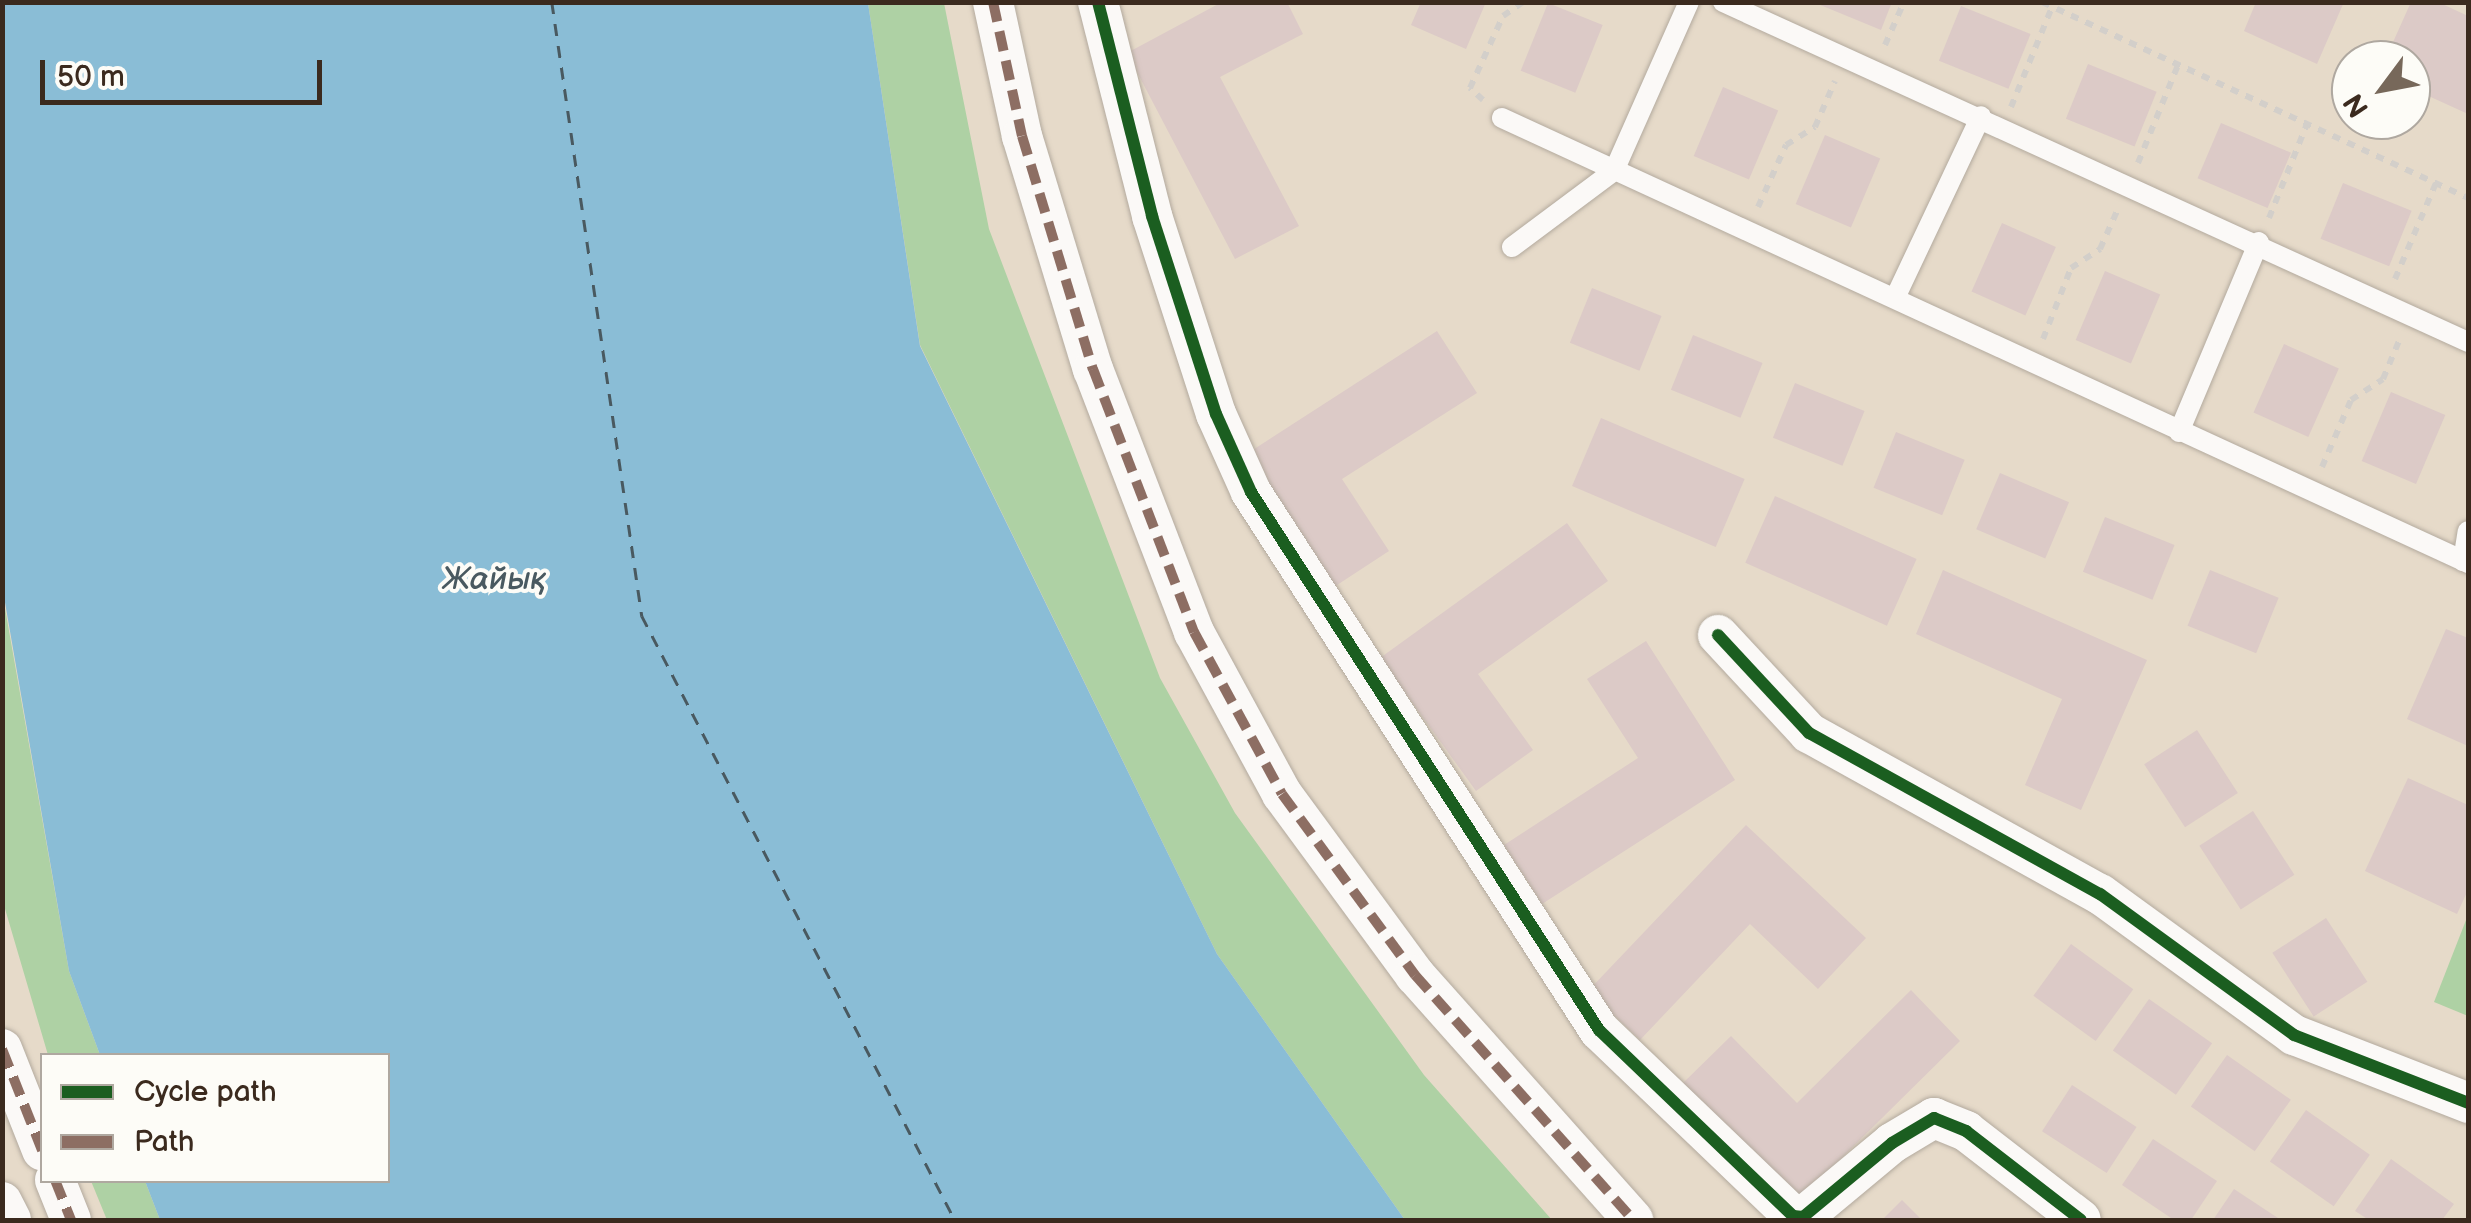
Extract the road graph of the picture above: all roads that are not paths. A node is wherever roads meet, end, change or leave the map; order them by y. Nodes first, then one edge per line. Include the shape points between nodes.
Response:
1 (993, 2) edge
2 (1098, 2) edge
3 (1689, 2) edge
4 (1723, 2) edge
5 (1980, 116) junction
6 (1502, 118) road end
7 (1614, 171) junction
8 (2259, 242) junction
9 (1512, 247) dead end
10 (1896, 298) junction
11 (2468, 342) edge
12 (2179, 432) junction
13 (2468, 531) edge
14 (2466, 562) edge
15 (1718, 635) dead end
16 (2, 1049) edge
17 (2468, 1103) edge
18 (40, 1145) edge
19 (56, 1183) edge
20 (2, 1202) edge
21 (11, 1220) edge
22 (71, 1220) edge
23 (1633, 1220) edge
24 (2081, 1220) edge

1 - 23 street via 1022,136 1093,370 1194,632 1282,794 1415,976
2 - 24 street via 1152,216 1216,414 1251,492 1599,1030 1793,1216 1803,1217 1892,1143 1934,1118 1966,1131
3 - 7 lane
4 - 5 lane
5 - 8 lane
5 - 10 lane
6 - 7 lane
7 - 9 lane
7 - 10 lane
8 - 11 lane
8 - 12 lane
10 - 12 lane
12 - 14 lane
13 - 14 lane
15 - 17 street via 1808,733 2100,894 2294,1035
16 - 18 street
19 - 22 street
20 - 21 street

